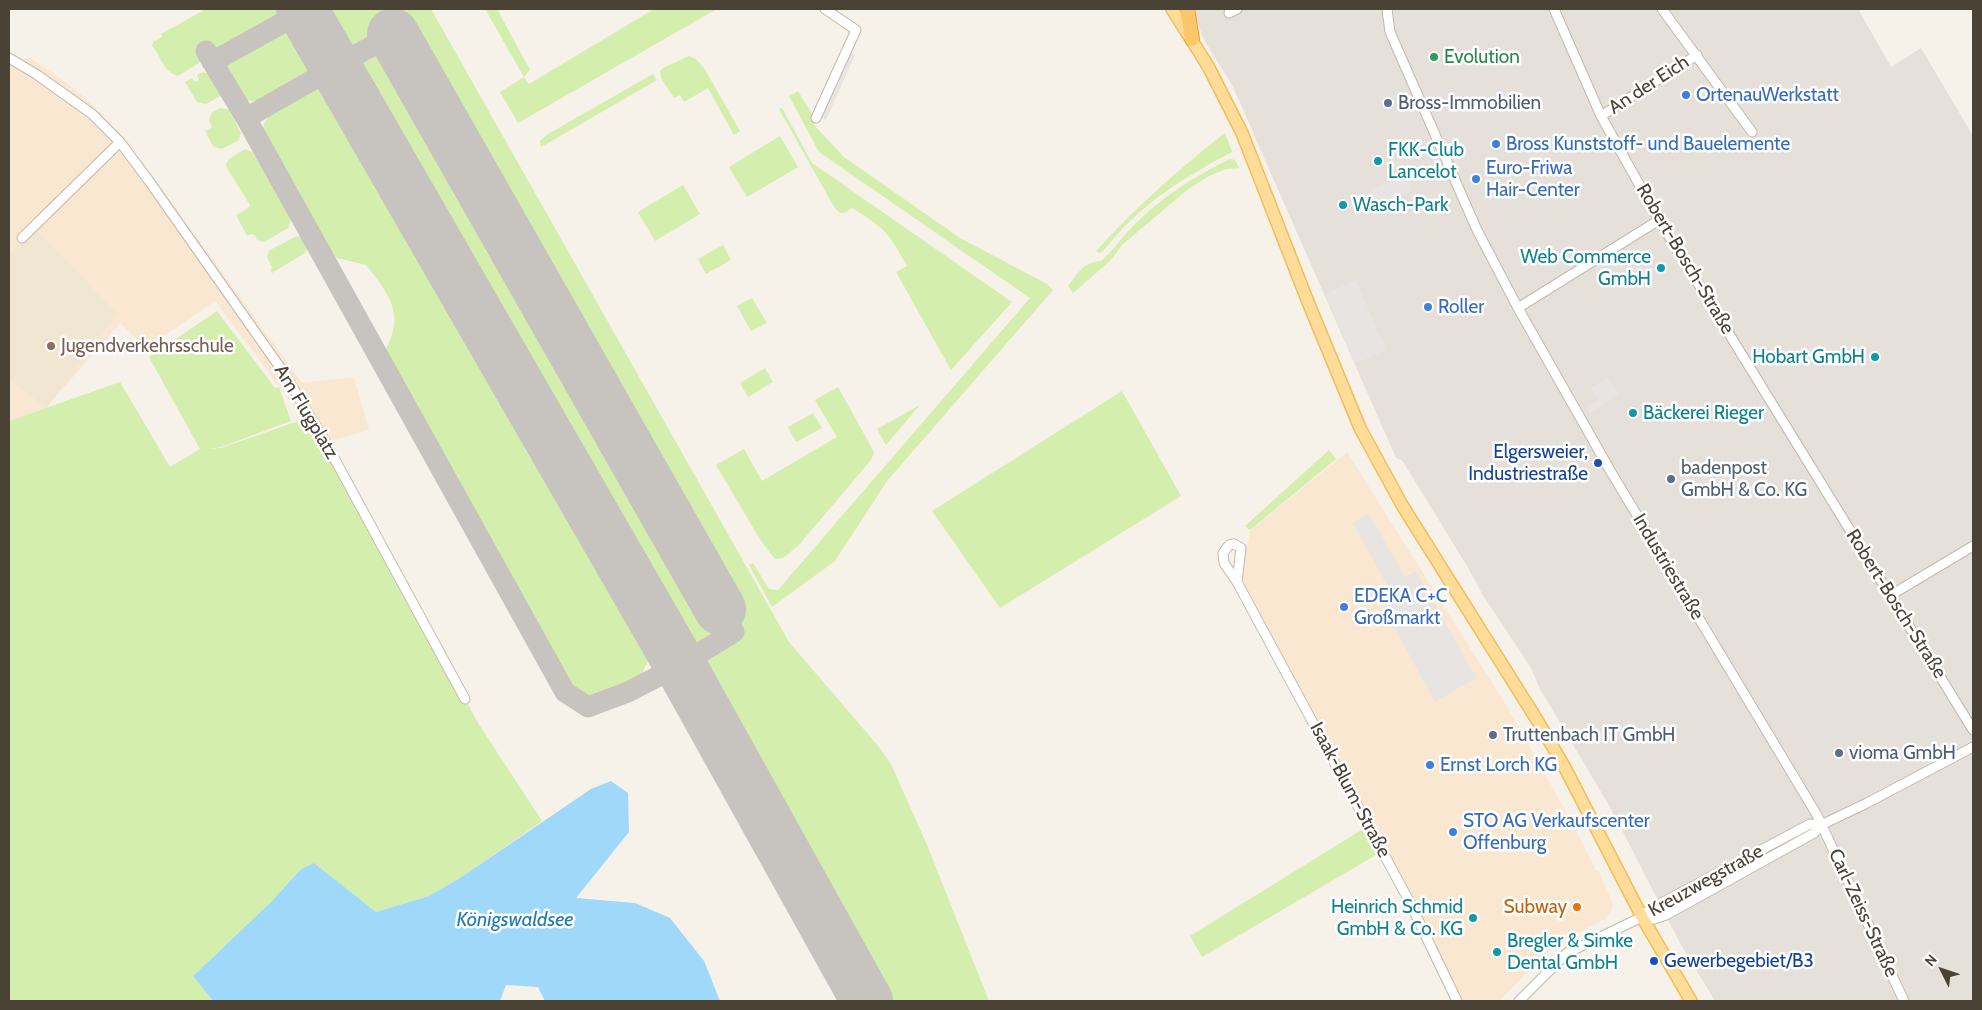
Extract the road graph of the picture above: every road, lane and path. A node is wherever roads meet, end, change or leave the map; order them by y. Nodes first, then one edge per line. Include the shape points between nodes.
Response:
1 (825, 9) edge
2 (1172, 9) edge
3 (1187, 9) edge
4 (1388, 9) edge
5 (1554, 9) edge
6 (1662, 9) edge
7 (1192, 39) junction
8 (1697, 55) junction
9 (9, 58) edge
10 (1601, 116) junction
11 (816, 118) dead end
12 (1752, 132) dead end
13 (120, 142) junction
14 (1659, 220) junction
15 (22, 238) dead end
16 (1518, 308) junction
17 (1973, 546) edge
18 (1237, 582) dead end
19 (1891, 596) junction
20 (465, 700) dead end
21 (1973, 730) edge
22 (1973, 747) edge
23 (1821, 825) junction
24 (1642, 917) junction
25 (1457, 1001) edge
26 (1519, 1001) edge
27 (1691, 1001) edge
28 (1904, 1001) edge

1 - 11 street via 856,30
2 - 7 main road
3 - 7 highway
4 - 16 street, Industriestraße via 1390,32 1478,230
5 - 10 street, Robert-Bosch-Straße
6 - 8 street, An der Eich
7 - 24 main road via 1232,112 1360,428 1402,505 1564,766
8 - 10 street, An der Eich
8 - 12 street, An der Eich
9 - 13 street, Am Flugplatz via 92,114
10 - 14 street, Robert-Bosch-Straße
13 - 15 street
13 - 20 street, Am Flugplatz via 284,373 326,443
14 - 16 street
14 - 19 street, Robert-Bosch-Straße
16 - 23 street, Industriestraße via 1586,429
17 - 19 street
18 - 25 street, Isaak-Blum-Straße via 1408,898
19 - 21 street, Robert-Bosch-Straße
22 - 23 street, Kreuzwegstraße
23 - 24 street, Kreuzwegstraße via 1810,824 1650,909
23 - 28 street, Carl-Zeiss-Straße
24 - 26 street, Kreuzwegstraße via 1567,953
24 - 27 main road

